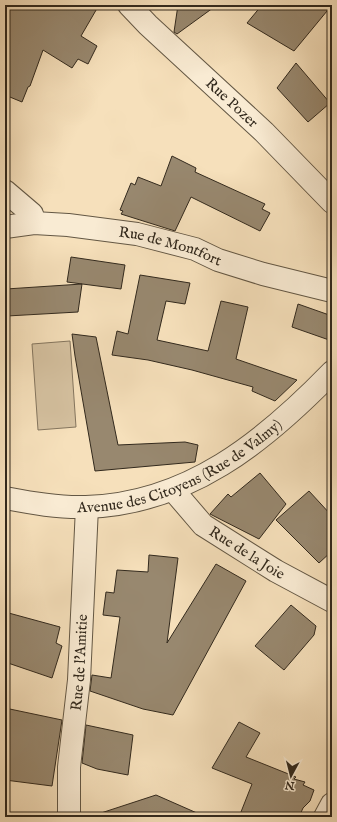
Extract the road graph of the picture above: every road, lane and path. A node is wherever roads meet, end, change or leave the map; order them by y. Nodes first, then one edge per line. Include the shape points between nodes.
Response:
1 (129, 5) edge
2 (5, 191) edge
3 (332, 202) edge
4 (34, 223) junction
5 (5, 227) edge
6 (332, 291) edge
7 (332, 372) edge
8 (173, 490) junction
9 (5, 498) edge
10 (87, 507) junction
11 (332, 601) edge
12 (332, 804) edge
13 (69, 817) edge
14 (325, 817) edge

1 - 3 street, Rue Pozer via 264,132
2 - 4 street via 32,214
4 - 5 street, Rue de Montfort
4 - 6 street, Rue de Montfort via 137,234 195,249 218,260 263,274
7 - 8 street, Avenue des Citoyens (Rue de Valmy) via 299,405 229,462 200,479
8 - 10 street, Avenue des Citoyens (Rue de Valmy) via 138,501
8 - 11 street, Rue de la Joie via 203,525 276,571
9 - 10 street, Avenue des Citoyens (Rue de Valmy) via 46,505
10 - 13 street, Rue de l'Amitie via 79,680 69,767
12 - 14 street

